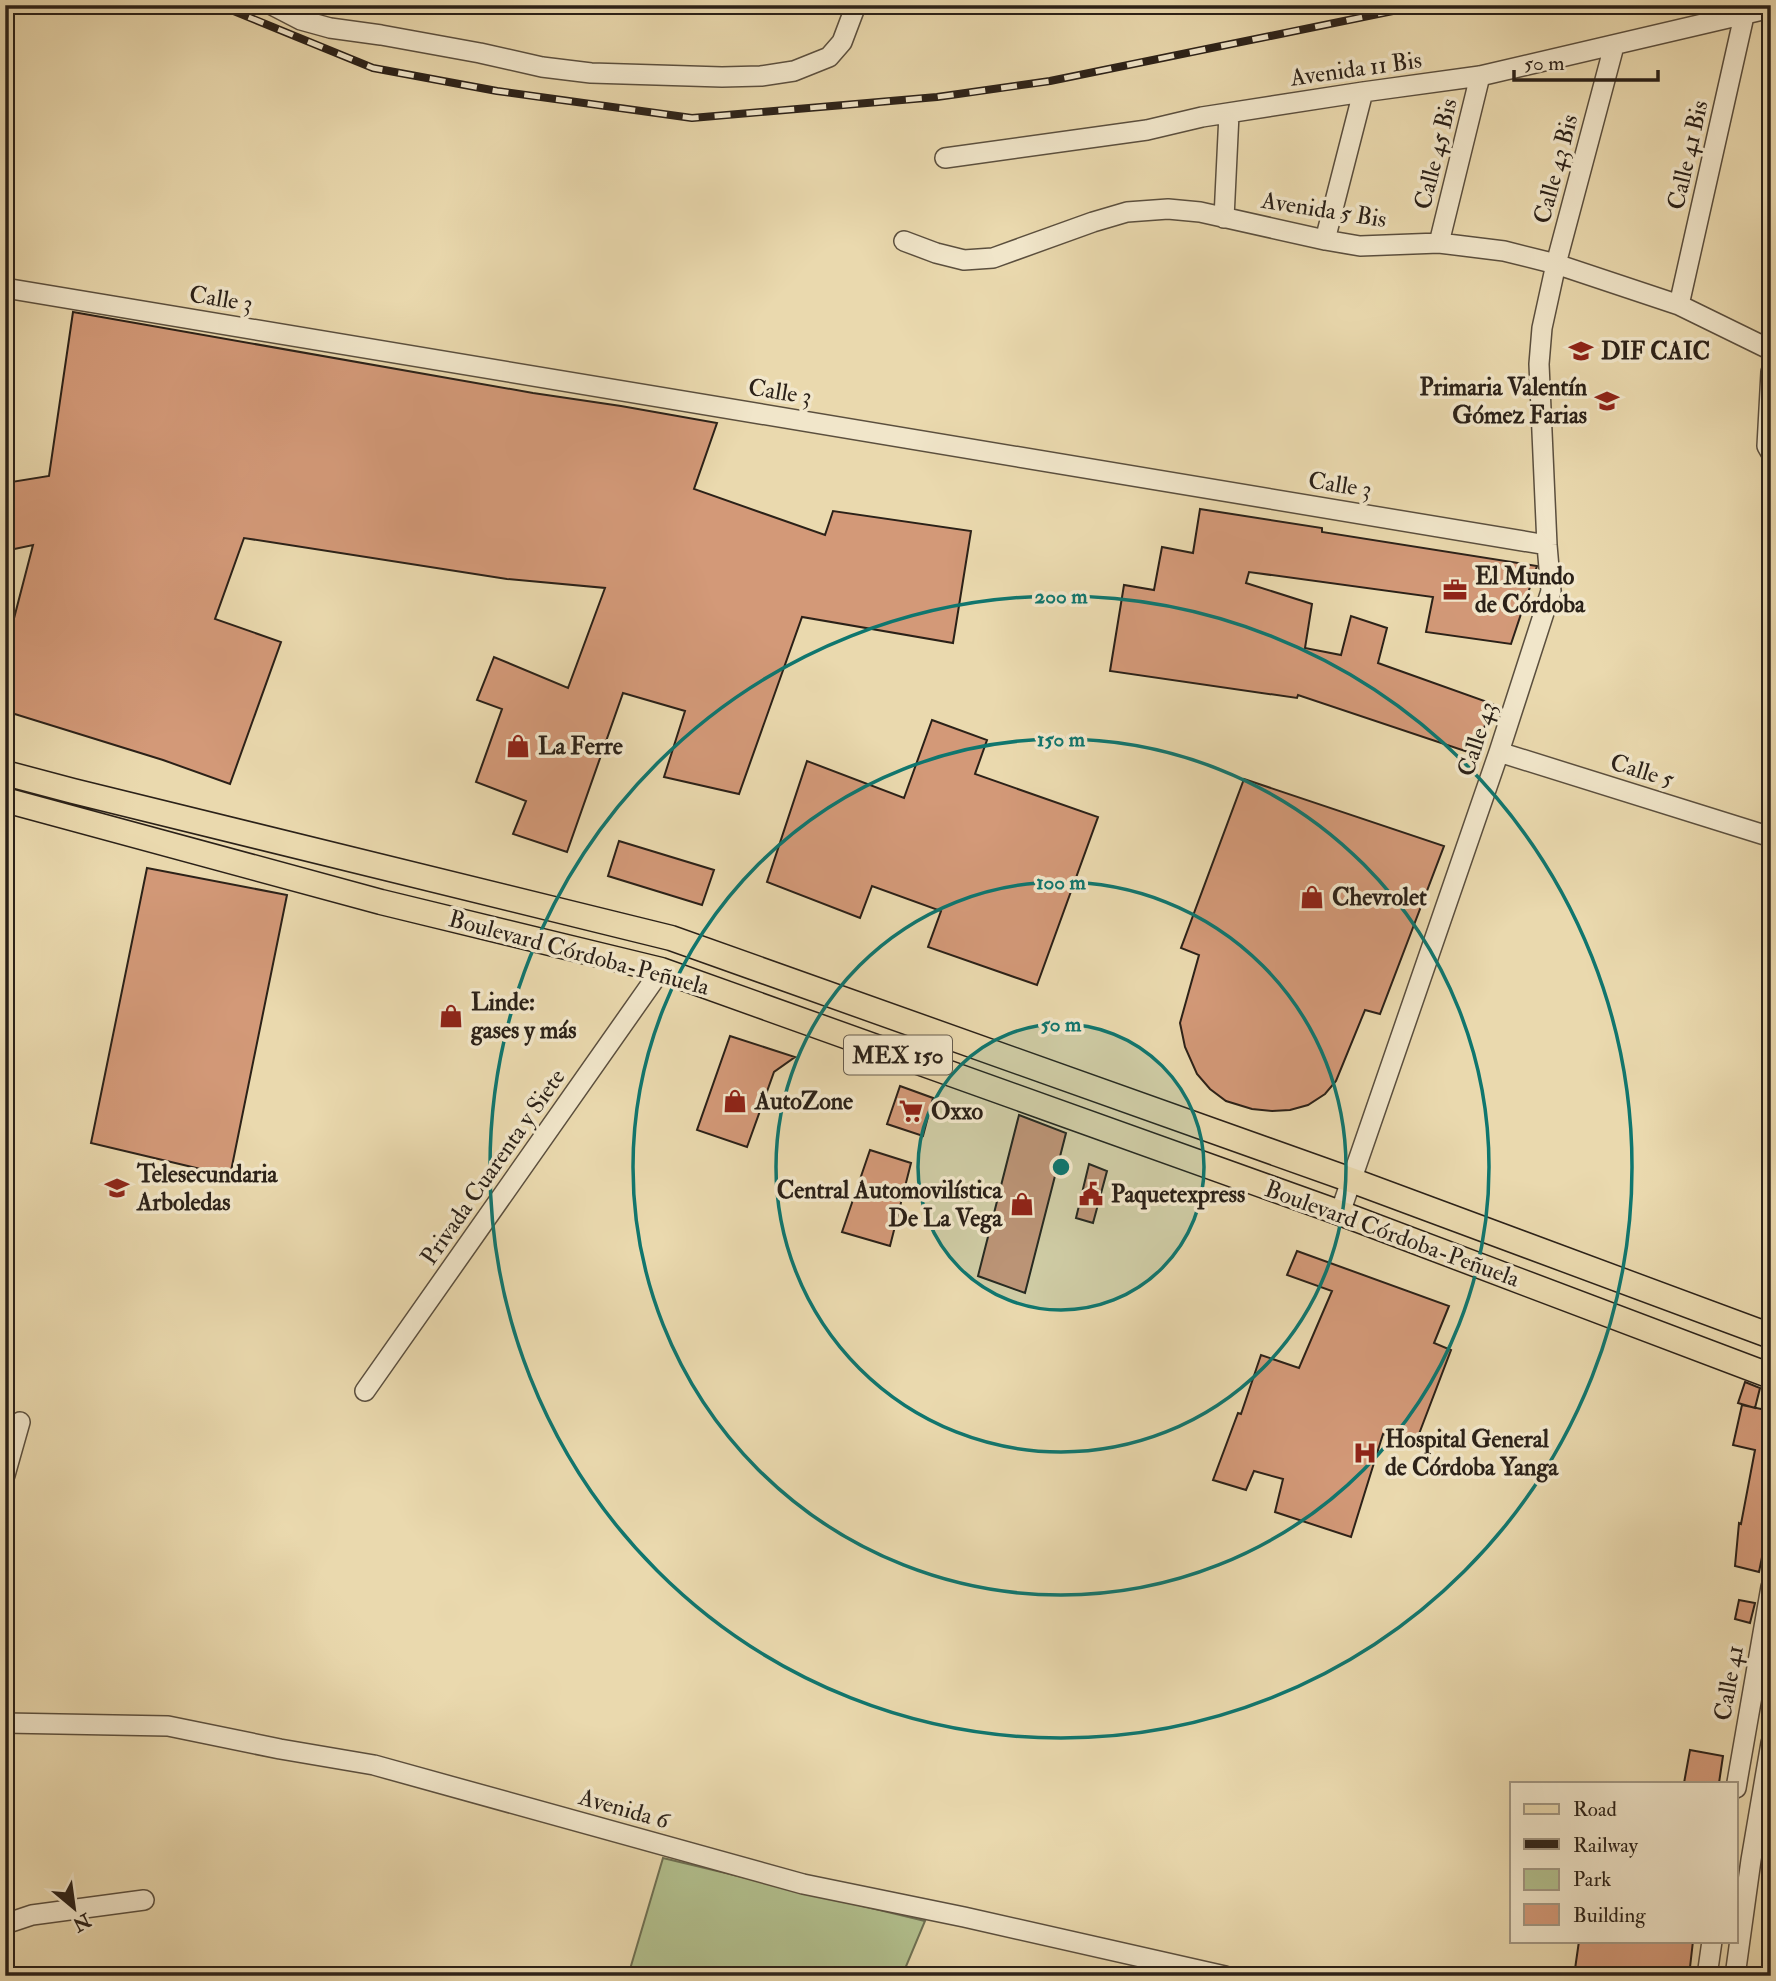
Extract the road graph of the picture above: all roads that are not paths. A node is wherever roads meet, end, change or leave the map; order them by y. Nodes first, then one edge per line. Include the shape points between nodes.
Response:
1 (272, 5) edge
2 (856, 5) edge
3 (1771, 8) edge
4 (1744, 16) junction
5 (1614, 46) junction
6 (1480, 76) junction
7 (1363, 92) junction
8 (1229, 114) junction
9 (945, 158) dead end
10 (1224, 218) junction
11 (1325, 240) junction
12 (904, 241) dead end
13 (1439, 243) junction
14 (1556, 264) junction
15 (5, 288) edge
16 (1679, 305) junction
17 (1771, 350) edge
18 (1771, 372) edge
19 (1771, 453) edge
20 (1547, 545) junction
21 (1499, 752) junction
22 (5, 773) edge
23 (5, 800) edge
24 (1771, 837) edge
25 (671, 938) junction
26 (661, 970) junction
27 (1351, 1180) junction
28 (1340, 1213) junction
29 (1771, 1336) edge
30 (1771, 1376) edge
31 (365, 1391) dead end
32 (20, 1422) dead end
33 (5, 1475) edge
34 (1770, 1594) edge
35 (5, 1723) edge
36 (1771, 1743) edge
37 (1737, 1782) edge
38 (1743, 1858) edge
39 (144, 1900) dead end
40 (5, 1924) edge
41 (1738, 1932) edge
42 (1712, 1942) edge
43 (1737, 1942) edge
44 (1225, 1976) edge
45 (1707, 1976) edge
46 (1735, 1976) edge

1 - 2 street via 330,28 542,67 722,77 794,71 829,57 842,42
3 - 4 street, Avenida 11 Bis
4 - 5 street, Avenida 11 Bis
4 - 16 street, Calle 41 Bis
5 - 6 street, Avenida 11 Bis
5 - 14 street, Calle 43 Bis
6 - 7 street, Avenida 11 Bis
6 - 13 street, Calle 45 Bis
7 - 8 street, Avenida 11 Bis
7 - 11 street
8 - 9 street, Avenida 11 Bis
8 - 10 street
10 - 11 street, Avenida 5 Bis
10 - 12 street, Avenida 5 Bis via 1168,209 1127,212 993,258 964,260
11 - 13 street, Avenida 5 Bis via 1360,246
13 - 14 street, Avenida 5 Bis via 1504,251
14 - 16 street, Avenida 5 Bis
14 - 20 street, Calle 43 via 1539,364
15 - 20 street, Calle 3
16 - 17 street, Avenida 5 Bis
18 - 19 street via 1767,446
20 - 21 street, Calle 43 via 1551,591
21 - 24 street, Calle 5
21 - 27 street, Calle 43
22 - 25 main road, Boulevard Córdoba-Peñuela / MEX 150
23 - 26 main road, Boulevard Córdoba-Peñuela / MEX 150 via 382,902
25 - 26 main road
25 - 27 main road, Boulevard Córdoba-Peñuela / MEX 150
26 - 28 main road, Boulevard Córdoba-Peñuela / MEX 150
26 - 31 street, Privada Cuarenta y Siete
27 - 28 street, Calle 43
27 - 29 main road, Boulevard Córdoba-Peñuela / MEX 150
28 - 30 main road, Boulevard Córdoba-Peñuela / MEX 150
32 - 33 street
34 - 37 street, Calle 41
35 - 44 street, Avenida 6 via 168,1726 374,1765 803,1884
36 - 38 street
38 - 41 street
39 - 40 street via 32,1915
42 - 45 street
43 - 46 street

